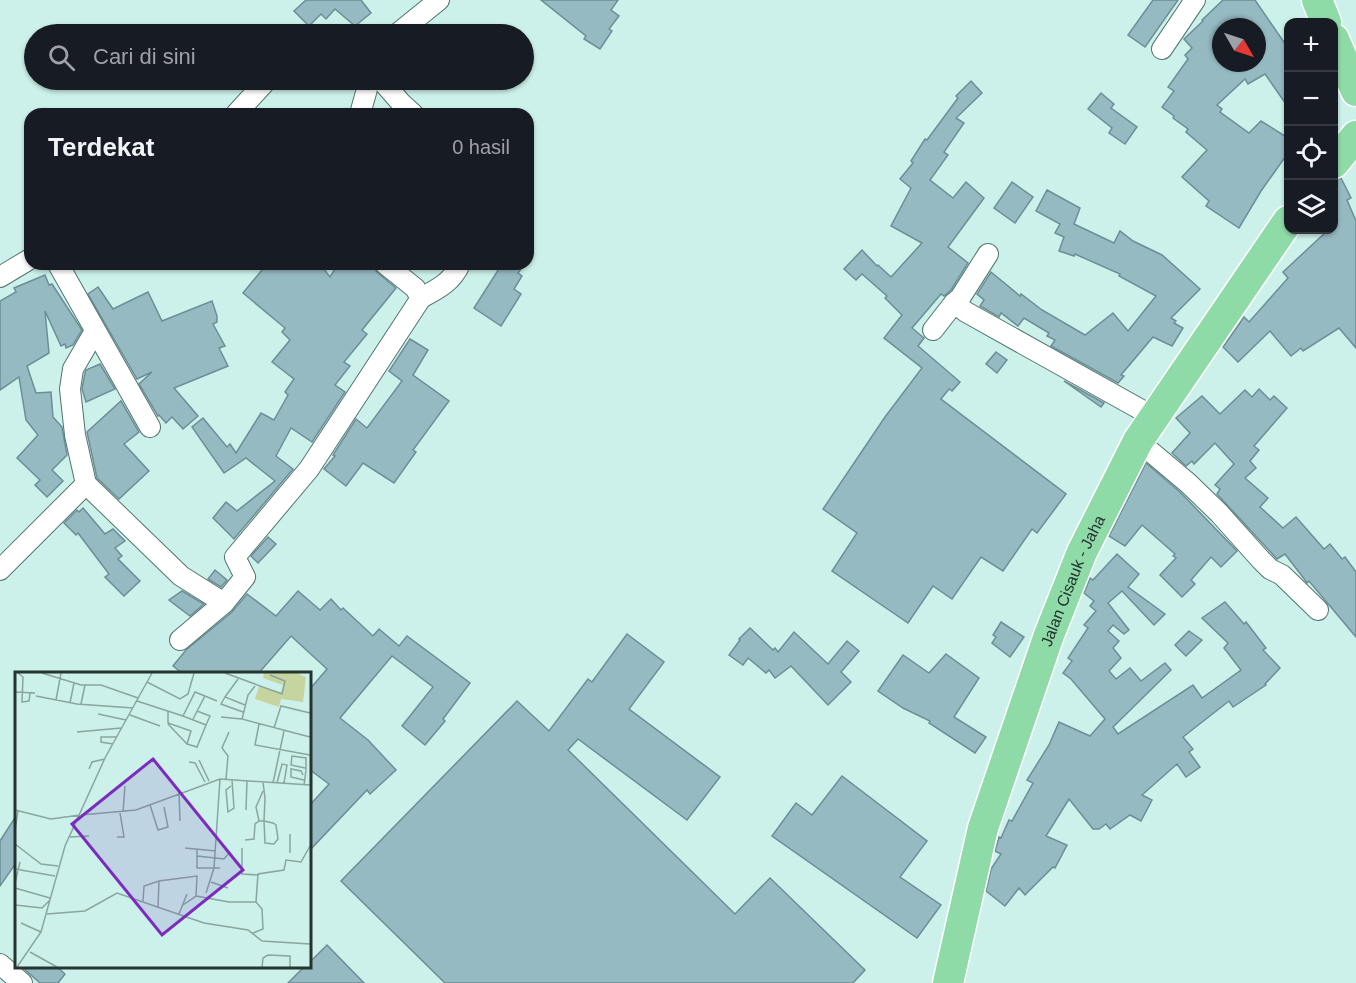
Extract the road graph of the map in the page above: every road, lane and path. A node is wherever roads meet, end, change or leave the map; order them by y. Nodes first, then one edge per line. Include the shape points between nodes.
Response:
1 (439, 0) edge
2 (1195, 0) edge
3 (1317, 0) edge
4 (1324, 18) edge
5 (409, 24) edge
6 (1338, 48) edge
7 (1162, 49) dead end
8 (258, 90) edge
9 (367, 90) edge
10 (390, 90) edge
11 (1356, 91) edge
12 (241, 108) edge
13 (362, 108) edge
14 (407, 108) edge
15 (1356, 136) edge
16 (1338, 158) edge
17 (1284, 227) edge
18 (988, 255) dead end
19 (24, 263) edge
20 (61, 270) edge
21 (392, 270) edge
22 (457, 270) edge
23 (0, 277) edge
24 (421, 298) junction
25 (954, 303) junction
26 (933, 330) dead end
27 (95, 331) junction
28 (150, 426) dead end
29 (1146, 429) junction
30 (86, 484) junction
31 (0, 570) edge
32 (224, 603) junction
33 (1318, 610) dead end
34 (180, 640) dead end
35 (0, 964) edge
36 (22, 983) edge
37 (948, 983) edge

1 - 5 street
2 - 7 street
3 - 4 main road
6 - 11 main road
8 - 12 street
9 - 13 street
10 - 14 street
15 - 16 main road
17 - 29 main road, Jalan Cisauk - Jaha
18 - 25 street
19 - 23 street
20 - 27 street
21 - 24 street
22 - 24 street via 441,288
24 - 32 street via 309,469 235,557 244,577
25 - 26 street
25 - 29 street
27 - 28 street
27 - 30 street via 73,369 70,389
29 - 33 street via 1188,483 1261,560
29 - 37 main road, Jalan Cisauk - Jaha via 1082,552 1030,689 983,828
30 - 31 street
30 - 32 street via 181,576
32 - 34 street
35 - 36 street

